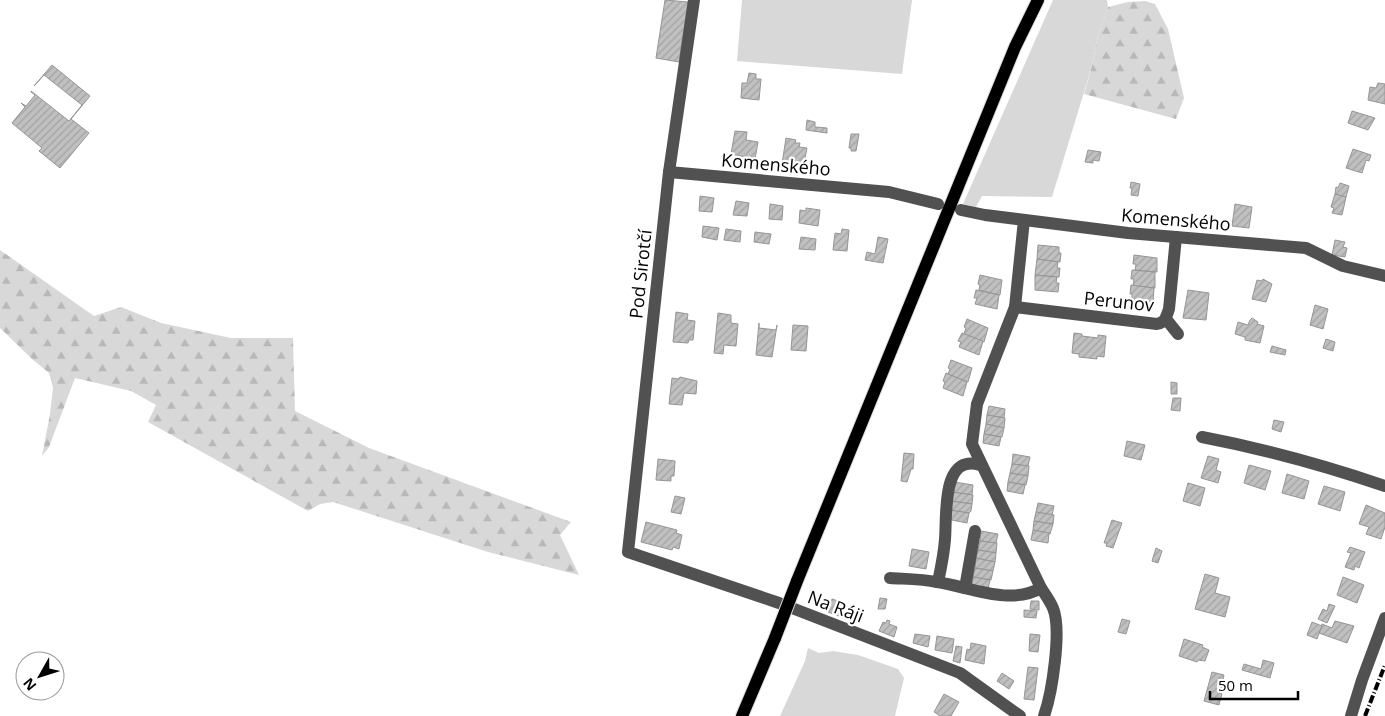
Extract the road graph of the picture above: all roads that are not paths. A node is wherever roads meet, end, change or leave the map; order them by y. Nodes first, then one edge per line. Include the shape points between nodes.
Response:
1 (694, 0) edge
2 (1038, 0) edge
3 (669, 172) junction
4 (938, 204) dead end
5 (961, 210) dead end
6 (1024, 220) junction
7 (1176, 237) junction
8 (1385, 276) edge
9 (1014, 307) junction
10 (1166, 319) junction
11 (1178, 334) dead end
12 (1202, 437) dead end
13 (980, 465) junction
14 (1385, 486) edge
15 (976, 531) dead end
16 (628, 552) joint
17 (890, 578) dead end
18 (938, 582) junction
19 (965, 588) junction
20 (1041, 588) junction
21 (1385, 618) edge
22 (742, 716) edge
23 (1020, 716) edge
24 (1044, 716) edge
25 (1351, 716) edge

1 - 3 street, Pod Sirotčí
2 - 22 main road, bridge via 1011,56
3 - 4 street, Komenského via 889,192
3 - 16 street, Pod Sirotčí
5 - 6 street, Komenského
6 - 7 street, Komenského
6 - 9 street
7 - 8 street, Komenského via 1306,248 1343,266
7 - 10 street, Perunov
9 - 10 street, Perunov via 1158,324
9 - 13 street via 977,404 972,444
10 - 11 street
12 - 14 street via 1279,453
13 - 18 street via 963,464 952,476
13 - 20 street
15 - 19 street
16 - 23 street, Na Ráji via 779,603 960,673
17 - 18 street
18 - 19 street
19 - 20 street via 1015,595
20 - 24 street via 1053,607 1058,627
21 - 25 street

